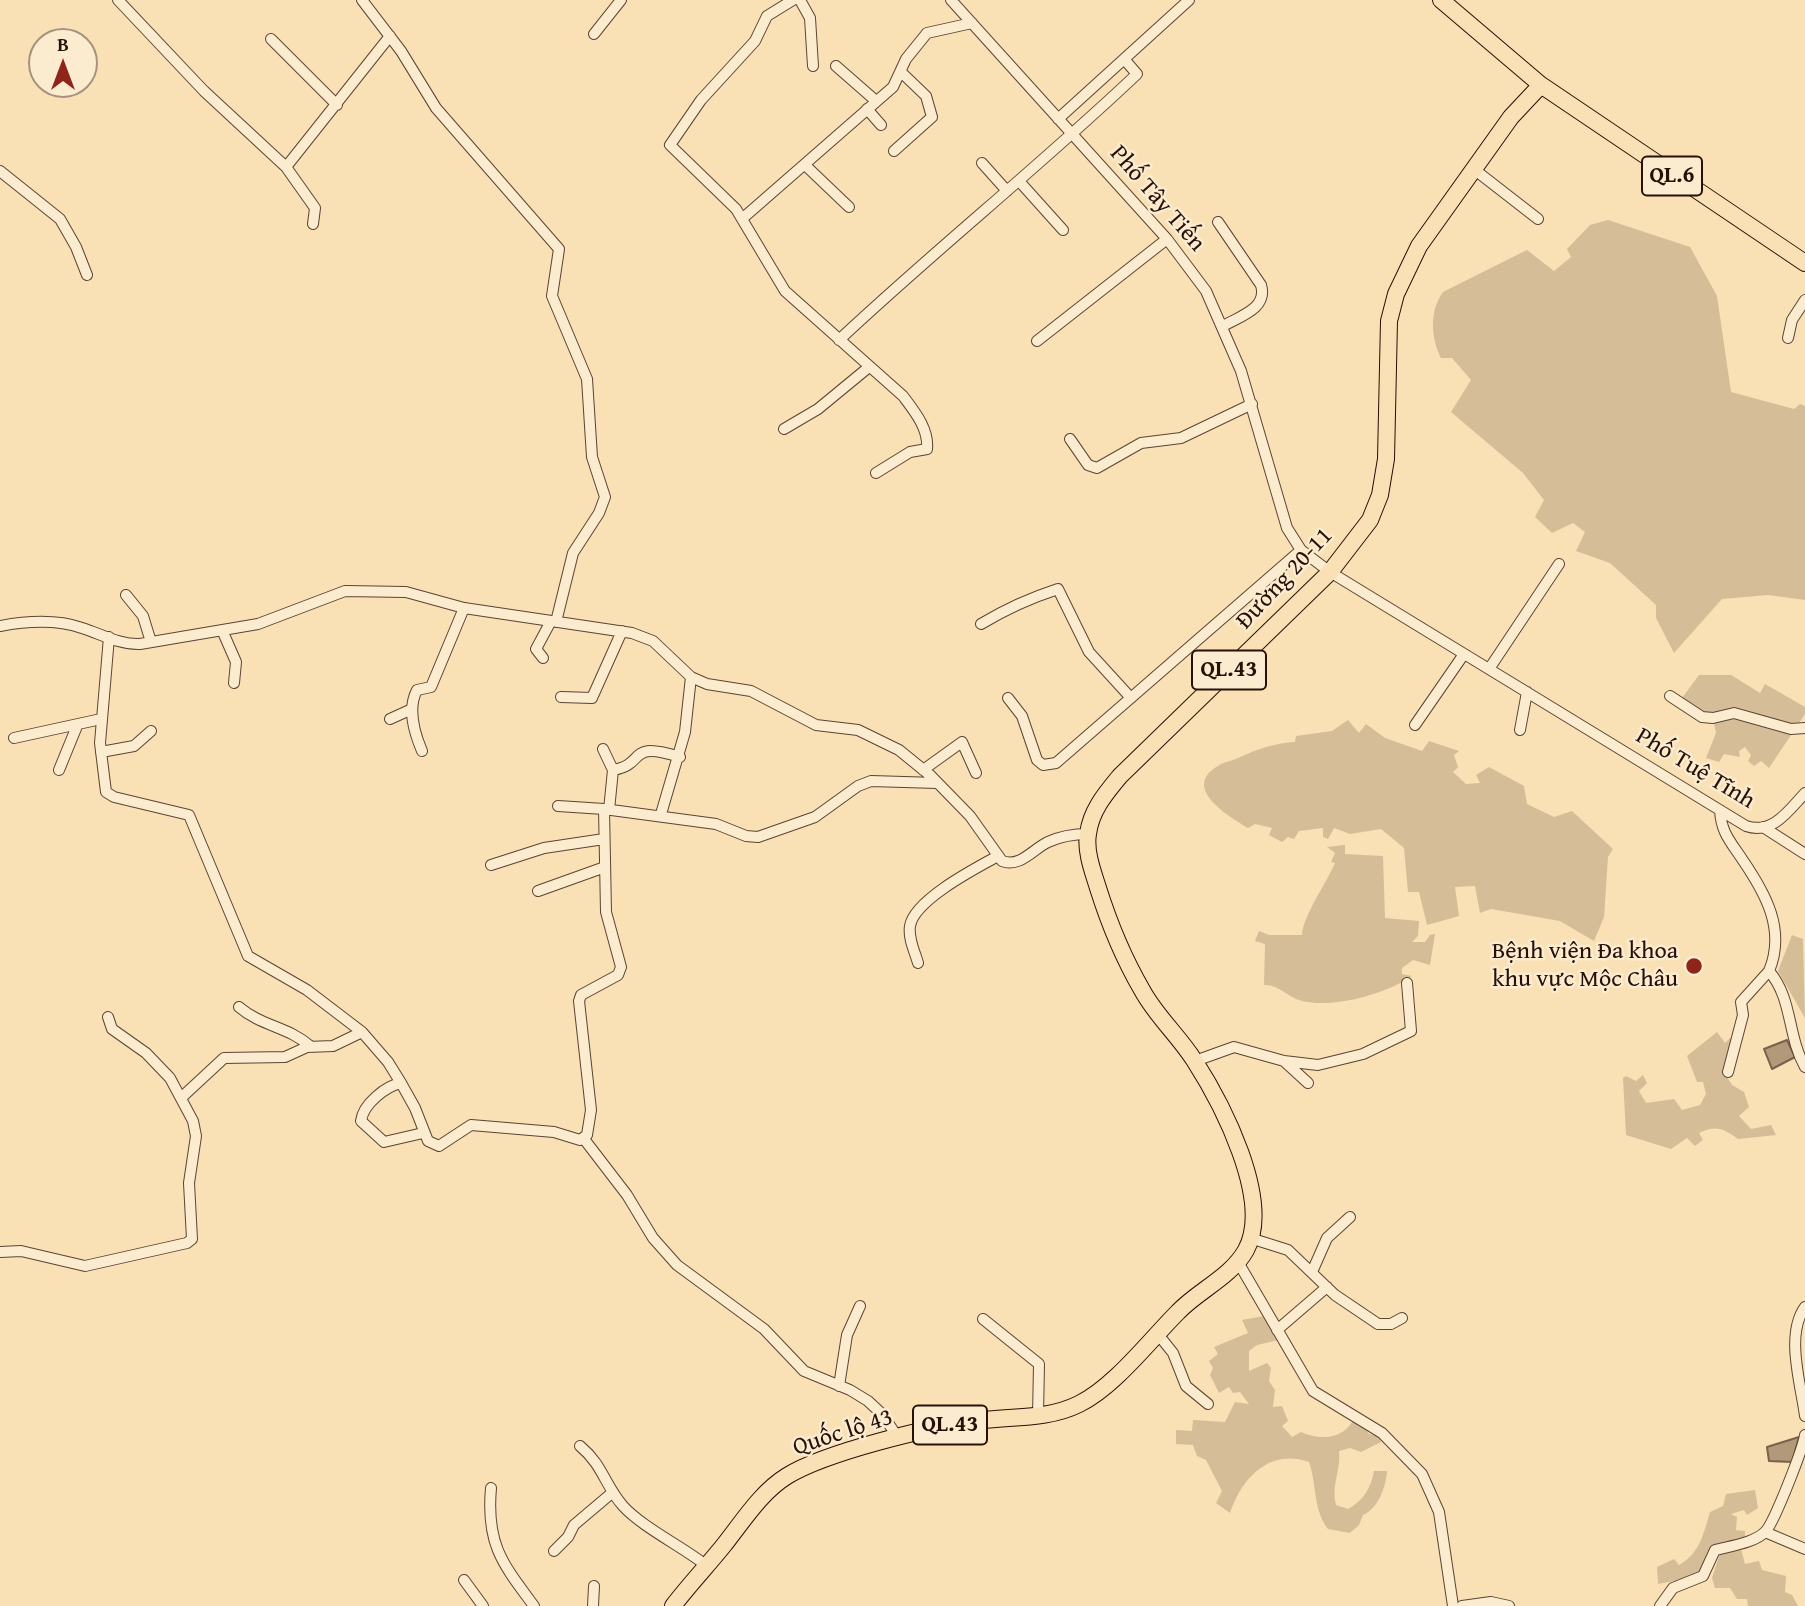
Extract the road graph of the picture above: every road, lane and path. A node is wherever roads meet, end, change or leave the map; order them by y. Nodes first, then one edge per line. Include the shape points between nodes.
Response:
1 (118, 0) edge
2 (362, 0) edge
3 (621, 0) edge
4 (793, 0) edge
5 (800, 0) edge
6 (951, 0) edge
7 (1189, 0) edge
8 (1441, 0) edge
9 (972, 23) junction
10 (594, 34) dead end
11 (390, 36) junction
12 (271, 39) dead end
13 (1124, 59) junction
14 (814, 66) dead end
15 (836, 66) dead end
16 (901, 72) junction
17 (1541, 85) junction
18 (876, 101) junction
19 (337, 105) junction
20 (867, 109) junction
21 (1058, 118) junction
22 (881, 125) dead end
23 (1073, 135) junction
24 (894, 151) dead end
25 (982, 163) dead end
26 (805, 165) junction
27 (286, 167) junction
28 (1475, 170) junction
29 (0, 171) edge
30 (1018, 181) junction
31 (1006, 191) junction
32 (849, 207) dead end
33 (743, 218) junction
34 (1538, 219) dead end
35 (1218, 222) dead end
36 (313, 224) dead end
37 (1063, 230) dead end
38 (1167, 239) junction
39 (1805, 263) edge
40 (87, 275) dead end
41 (1805, 300) edge
42 (1223, 326) junction
43 (1788, 338) dead end
44 (839, 340) junction
45 (1037, 341) dead end
46 (869, 367) junction
47 (1252, 404) junction
48 (784, 429) dead end
49 (1070, 439) dead end
50 (876, 473) dead end
51 (1301, 550) junction
52 (1559, 565) dead end
53 (1329, 572) junction
54 (127, 594) dead end
55 (464, 608) junction
56 (554, 621) junction
57 (981, 624) dead end
58 (0, 626) edge
59 (222, 630) junction
60 (622, 631) junction
61 (109, 637) junction
62 (151, 642) junction
63 (1464, 654) junction
64 (543, 658) dead end
65 (1489, 670) junction
66 (691, 677) junction
67 (234, 682) dead end
68 (1527, 692) junction
69 (561, 696) dead end
70 (1670, 696) dead end
71 (1008, 698) dead end
72 (1132, 698) junction
73 (412, 709) junction
74 (101, 719) junction
75 (390, 719) dead end
76 (1415, 725) dead end
77 (77, 726) junction
78 (1805, 728) edge
79 (1520, 730) dead end
80 (151, 731) dead end
81 (14, 738) dead end
82 (603, 748) dead end
83 (422, 751) dead end
84 (101, 752) junction
85 (680, 757) junction
86 (59, 770) dead end
87 (613, 770) junction
88 (923, 770) junction
89 (976, 773) dead end
90 (937, 783) junction
91 (1805, 793) edge
92 (558, 806) dead end
93 (607, 809) junction
94 (1720, 810) junction
95 (661, 814) junction
96 (1763, 827) junction
97 (1088, 834) junction
98 (604, 839) junction
99 (1805, 854) edge
100 (998, 856) junction
101 (491, 865) dead end
102 (605, 867) junction
103 (538, 891) dead end
104 (918, 963) dead end
105 (1769, 971) junction
106 (1407, 984) dead end
107 (239, 1007) dead end
108 (108, 1017) dead end
109 (362, 1032) junction
110 (310, 1046) junction
111 (1195, 1061) junction
112 (1284, 1061) junction
113 (1805, 1067) edge
114 (1728, 1072) dead end
115 (401, 1083) junction
116 (1308, 1083) dead end
117 (182, 1097) junction
118 (423, 1133) junction
119 (584, 1139) junction
120 (1350, 1217) dead end
121 (1250, 1238) junction
122 (0, 1252) edge
123 (1238, 1262) junction
124 (1312, 1272) junction
125 (1327, 1287) junction
126 (860, 1306) dead end
127 (1805, 1307) edge
128 (1402, 1318) dead end
129 (984, 1319) dead end
130 (1277, 1330) junction
131 (1157, 1333) junction
132 (839, 1386) junction
133 (1208, 1404) dead end
134 (1038, 1416) junction
135 (1805, 1416) edge
136 (1805, 1435) edge
137 (898, 1438) junction
138 (580, 1446) dead end
139 (491, 1489) dead end
140 (613, 1492) junction
141 (1765, 1532) junction
142 (1805, 1549) edge
143 (554, 1551) dead end
144 (707, 1566) junction
145 (464, 1580) dead end
146 (594, 1586) dead end
147 (483, 1606) edge
148 (534, 1606) edge
149 (593, 1606) edge
150 (673, 1606) edge
151 (1453, 1606) edge
152 (1462, 1606) edge
153 (1509, 1606) edge
154 (1660, 1606) edge

1 - 27 street via 204,91
2 - 11 street
3 - 10 street
4 - 33 street via 767,16 755,41 701,100 670,145
5 - 14 street via 810,18
6 - 9 street, Phố Tây Tiến
7 - 13 street
8 - 17 highway, QL.6
9 - 16 street via 927,33
9 - 21 street, Phố Tây Tiến
11 - 19 street
11 - 56 street via 436,108 559,249 552,296 587,379 592,457 605,497 573,553
12 - 19 street
13 - 21 street
13 - 23 street via 1137,74
15 - 18 street
16 - 18 street via 893,87
16 - 24 street via 926,96 932,117
17 - 28 highway, Đường 20-11 / QL.43 via 1511,117
17 - 39 highway, QL.6
18 - 20 street
19 - 27 street
20 - 22 street
20 - 26 street
21 - 23 street, Phố Tây Tiến
23 - 30 street
23 - 38 street, Phố Tây Tiến
25 - 31 street
26 - 32 street
26 - 33 street
27 - 36 street via 314,208
28 - 34 street
28 - 53 highway, Đường 20-11 / QL.43 via 1419,246 1396,295 1389,321 1382,485 1370,520
29 - 40 street via 60,219
30 - 31 street
30 - 37 street
31 - 44 street
33 - 44 street via 785,291
35 - 42 street via 1264,293 1260,304
38 - 42 street, Phố Tây Tiến via 1206,291
38 - 45 street
41 - 43 street via 1792,320
42 - 47 street, Phố Tây Tiến
44 - 46 street
46 - 48 street
46 - 50 street via 909,404 923,425 928,447 910,452
47 - 49 street via 1181,438 1141,443 1097,468 1088,465
47 - 51 street, Phố Tây Tiến via 1287,528
51 - 53 street, Phố Tây Tiến
51 - 72 street
52 - 65 street
53 - 63 street
53 - 97 highway, Đường 20-11 / QL.43 via 1120,776 1098,802
54 - 62 street via 143,616
55 - 56 street
55 - 59 street via 406,592 345,591 258,624
55 - 73 street via 432,687 417,690
56 - 60 street
56 - 64 street via 536,649
57 - 72 street via 1018,602 1058,589 1089,652
58 - 61 street via 52,622
59 - 62 street
59 - 67 street via 236,662
60 - 66 street via 653,641
60 - 69 street via 592,698
61 - 62 street via 132,644
61 - 74 street
63 - 65 street
63 - 76 street
65 - 68 street
66 - 85 street
66 - 88 street via 763,695 816,725 866,733 899,750
68 - 79 street
68 - 94 street, Phố Tuệ Tĩnh
70 - 78 street via 1702,717 1734,713 1790,729
71 - 72 street via 1022,716 1037,760 1050,765
73 - 75 street
73 - 83 street
74 - 77 street
74 - 84 street
77 - 81 street
77 - 86 street
80 - 84 street via 129,748
82 - 87 street
84 - 109 street via 103,784 109,795 178,810 191,818 248,956 307,990
85 - 87 street via 645,750
85 - 95 street
87 - 93 street
88 - 89 street via 962,742
88 - 90 street
90 - 95 street via 871,781 815,817 758,837
90 - 100 street via 970,816
91 - 96 street, Phố Tuệ Tĩnh via 1780,820
92 - 93 street
93 - 95 street
93 - 98 street
94 - 96 street, Phố Tuệ Tĩnh via 1746,825
94 - 105 street via 1721,828 1746,864 1777,930
96 - 99 street
97 - 100 street via 1047,842 1010,864
97 - 111 highway, Đường 20-11 / QL.43 via 1104,908 1136,980
98 - 101 street via 544,848
98 - 102 street
100 - 104 street via 947,887 916,914 909,930
102 - 103 street
102 - 119 street via 607,921 621,967 618,975 579,1000 592,1110
105 - 113 street via 1784,991 1789,1023
105 - 114 street via 1741,1002 1743,1015
106 - 112 street via 1411,1031 1363,1054 1318,1065
107 - 110 street via 260,1022 294,1032
108 - 117 street via 112,1029 154,1060
109 - 110 street via 333,1046
109 - 115 street
110 - 117 street via 285,1057 224,1058
111 - 112 street via 1234,1047
111 - 121 highway, Đường 20-11 / QL.43 via 1230,1129 1250,1183
112 - 116 street
115 - 118 street via 419,1115
115 - 118 street via 381,1093 361,1121 384,1142
117 - 122 street via 196,1136 189,1183 190,1242 85,1266 22,1251
118 - 119 street via 439,1146 471,1125
119 - 132 street via 677,1265 764,1329 798,1366
120 - 124 street via 1331,1233
121 - 123 highway, Đường 20-11 / QL.43
121 - 124 street via 1282,1246
123 - 130 street
123 - 131 highway, Quốc lộ 43 / QL.43
124 - 125 street
125 - 128 street via 1378,1324
125 - 130 street
126 - 132 street via 847,1335
127 - 135 street via 1796,1338
129 - 134 street via 1039,1364
130 - 151 street via 1313,1391 1393,1443 1422,1474 1439,1513
131 - 133 street via 1173,1353 1186,1386
131 - 134 highway, Quốc lộ 43 / QL.43 via 1088,1399
132 - 137 street via 883,1415
134 - 137 highway, Quốc lộ 43 / QL.43 via 976,1421
136 - 141 street via 1802,1454
137 - 144 highway, Quốc lộ 43 / QL.43 via 788,1476 767,1492
138 - 140 street via 600,1465
139 - 148 street via 493,1543
140 - 143 street via 574,1525
140 - 144 street via 637,1520
141 - 142 street
141 - 154 street via 1715,1550 1703,1576 1673,1588
144 - 150 highway, Quốc lộ 43 / QL.43
145 - 147 street
146 - 149 street
152 - 153 street via 1491,1602

